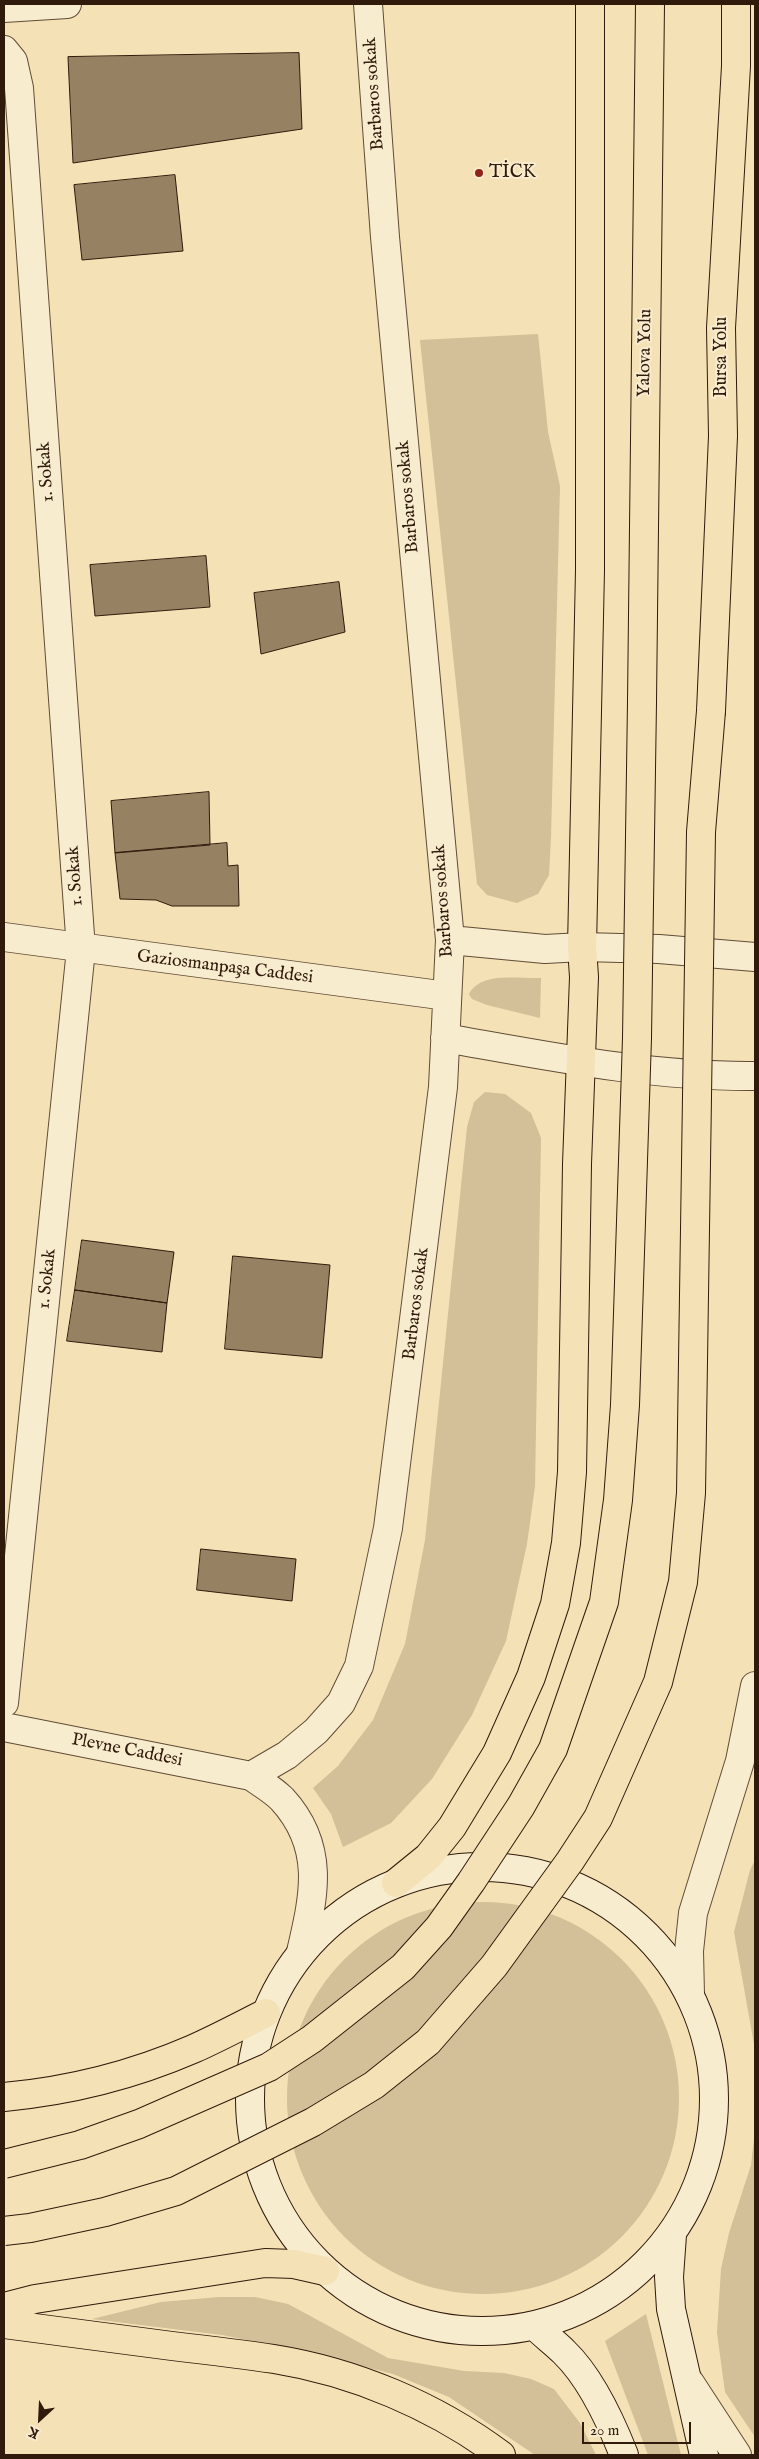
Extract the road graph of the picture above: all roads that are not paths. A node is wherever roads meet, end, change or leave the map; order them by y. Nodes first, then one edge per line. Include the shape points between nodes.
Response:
1 (67, 4) edge
2 (368, 4) edge
3 (590, 4) edge
4 (650, 4) edge
5 (736, 4) edge
6 (4, 8) edge
7 (4, 50) edge
8 (4, 938) edge
9 (450, 940) junction
10 (582, 947) junction
11 (82, 950) junction
12 (755, 957) edge
13 (447, 996) junction
14 (445, 1038) junction
15 (581, 1062) junction
16 (755, 1076) edge
17 (755, 1686) edge
18 (4, 1703) edge
19 (4, 1727) edge
20 (251, 1776) junction
21 (396, 1883) junction
22 (301, 1952) junction
23 (690, 1995) junction
24 (266, 2013) junction
25 (4, 2096) edge
26 (4, 2164) edge
27 (4, 2231) edge
28 (672, 2235) junction
29 (325, 2271) junction
30 (4, 2307) edge
31 (4, 2324) edge
32 (535, 2326) junction
33 (686, 2376) junction
34 (501, 2455) edge
35 (624, 2455) edge
36 (704, 2455) edge
37 (737, 2455) edge

1 - 6 street
2 - 9 street, Barbaros sokak via 385,237
3 - 10 highway via 590,570
4 - 26 highway, Yalova Yolu, bridge via 637,1038 625,1405 618,1500 604,1602 553,1749 521,1806 471,1882 439,1927 403,1967 269,2067 139,2124 80,2145
5 - 27 highway, Bursa Yolu, bridge via 736,66 721,328 723,436 711,711 701,832 691,1493 683,1582 658,1682 598,1818 494,1966 428,2042 374,2085 312,2122 176,2191 105,2212
7 - 11 street, 1. Sokak via 13,61 19,88
8 - 11 street, Gaziosmanpaşa Caddesi
9 - 10 street via 545,949
9 - 13 street, Barbaros sokak
10 - 12 street
10 - 15 highway
11 - 13 street, Gaziosmanpaşa Caddesi
11 - 18 street, 1. Sokak
13 - 14 street, Barbaros sokak
14 - 15 street
14 - 20 street, Barbaros sokak via 443,1087 388,1528 359,1666 341,1703 316,1731 287,1755
15 - 16 street via 689,1075
15 - 21 highway via 572,1472 566,1543 555,1604 531,1677 498,1753 428,1857
17 - 23 street via 740,1761 693,1913 689,1951
19 - 20 street, Plevne Caddesi
20 - 22 street via 281,1799 302,1827 315,1870
21 - 22 street via 361,1900 329,1924
21 - 23 street via 444,1870 493,1867 542,1874 588,1892 629,1919 664,1953
22 - 24 street
23 - 28 street via 708,2042 716,2092 712,2142 697,2191
24 - 25 highway via 193,2049 117,2076 48,2092
24 - 29 street via 251,2068 250,2123 263,2178 289,2228
28 - 32 street via 634,2276 588,2307
28 - 33 street via 671,2309
29 - 30 highway via 294,2264 265,2263
29 - 32 street via 371,2303 423,2324 479,2332
31 - 34 highway via 275,2359 322,2370 378,2388 433,2412
32 - 35 street via 565,2353 591,2388
33 - 36 street
33 - 37 street

